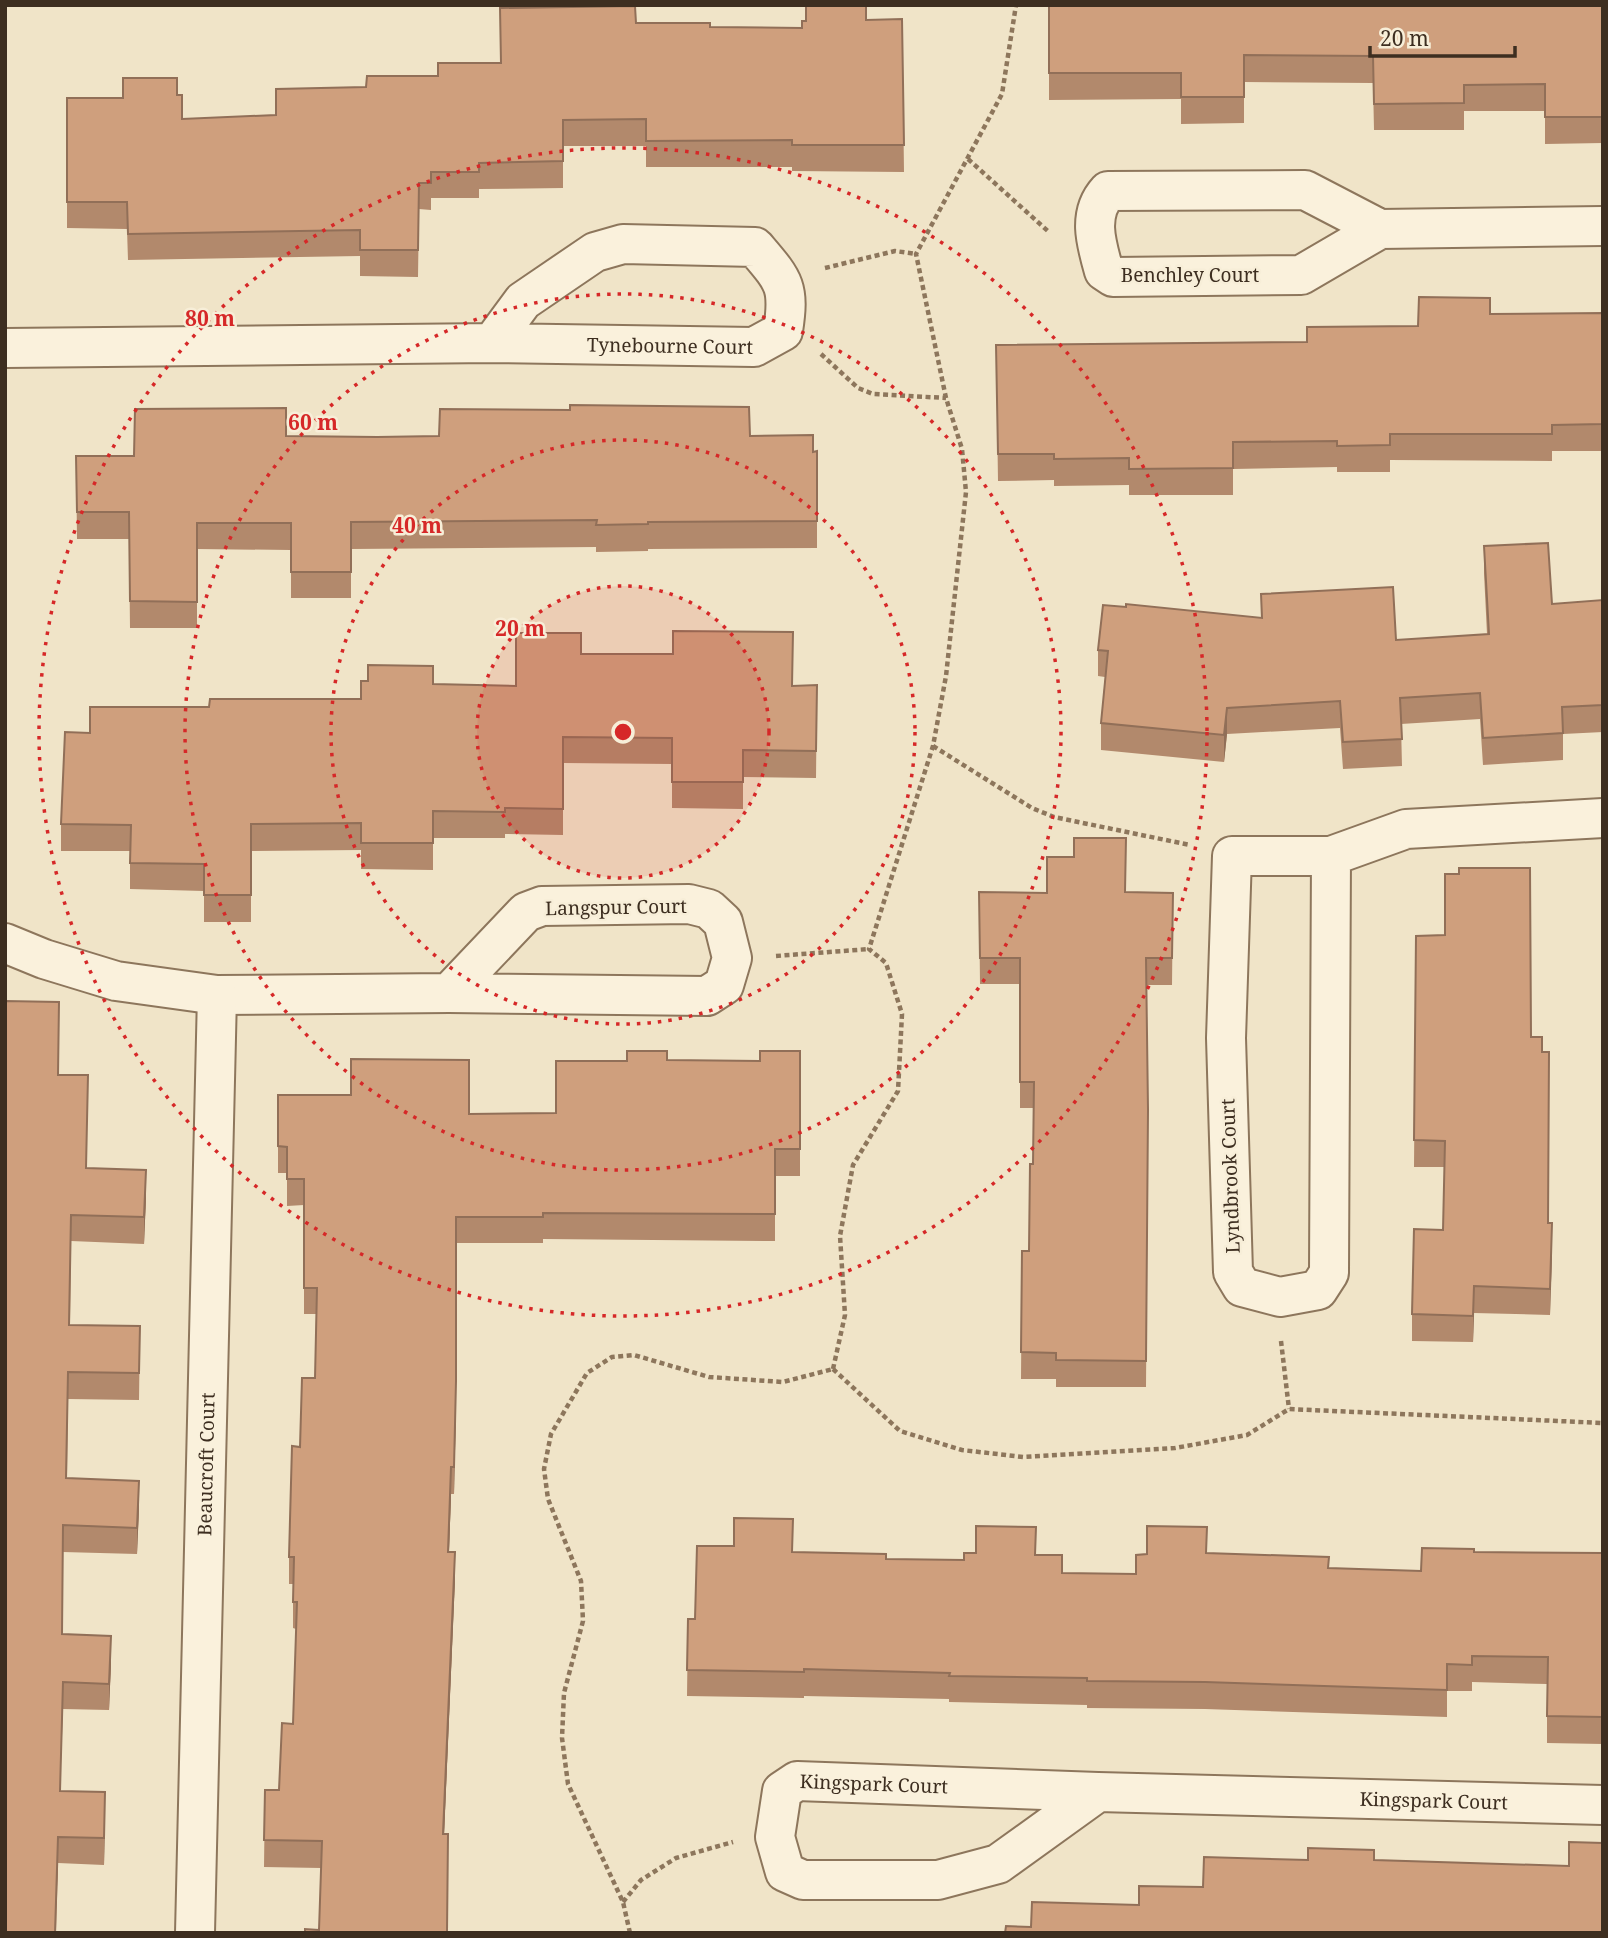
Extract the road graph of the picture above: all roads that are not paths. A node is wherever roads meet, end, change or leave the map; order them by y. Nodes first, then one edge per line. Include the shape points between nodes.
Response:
1 (1603, 226) edge
2 (1380, 229) junction
3 (492, 343) junction
4 (5, 348) edge
5 (1603, 818) edge
6 (1331, 856) junction
7 (5, 943) edge
8 (449, 993) junction
9 (217, 995) junction
10 (1098, 1792) junction
11 (1603, 1805) edge
12 (195, 1933) edge

1 - 2 street, Benchley Court
2 - 2 street, Benchley Court via 1305,190 1108,191 1099,201 1094,234 1104,271 1113,276 1301,275
3 - 3 street, Tynebourne Court via 754,347 783,331 787,303 780,276 755,247 623,244 595,252 523,301
3 - 4 street, Tynebourne Court
5 - 6 street via 1406,829
6 - 6 street, Lyndbrook Court via 1232,856 1226,1038 1233,1272 1242,1287 1280,1297 1318,1290 1329,1273
7 - 9 street via 116,981
8 - 8 street, Langspur Court via 707,996 724,985 732,958 723,922 709,909 689,904 542,906 526,912
8 - 9 street
9 - 12 street, Beaucroft Court
10 - 10 street, Kingspark Court via 797,1781 782,1791 775,1837 785,1872 803,1880 938,1880 999,1864
10 - 11 street, Kingspark Court

